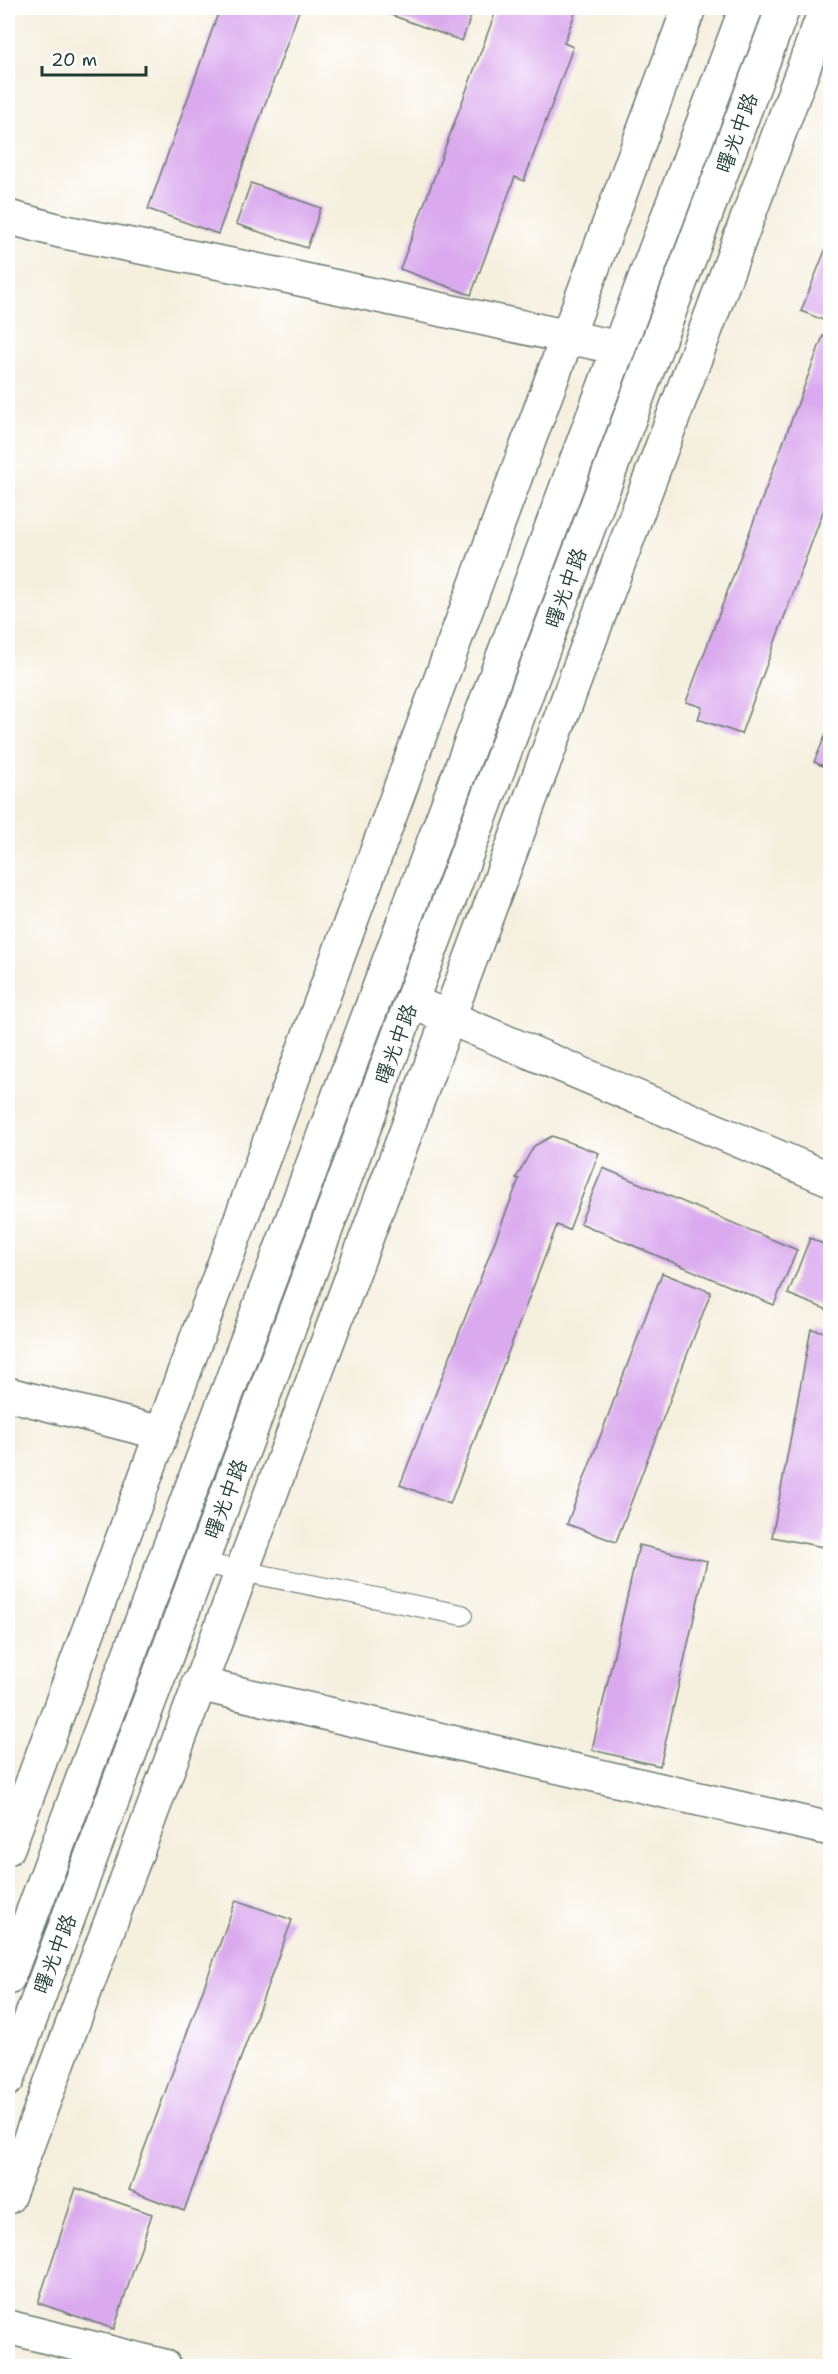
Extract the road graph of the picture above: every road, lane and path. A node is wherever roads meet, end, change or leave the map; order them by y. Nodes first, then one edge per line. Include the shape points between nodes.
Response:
1 (689, 8) edge
2 (746, 8) edge
3 (783, 8) edge
4 (826, 8) edge
5 (8, 217) edge
6 (567, 337) junction
7 (619, 348) junction
8 (412, 1002) junction
9 (448, 1017) junction
10 (831, 1179) edge
11 (8, 1394) edge
12 (161, 1433) junction
13 (201, 1563) junction
14 (241, 1571) junction
15 (462, 1615) dead end
16 (198, 1684) junction
17 (831, 1829) edge
18 (8, 1848) edge
19 (8, 1978) edge
20 (8, 2079) edge
21 (8, 2197) edge
22 (8, 2327) edge
23 (164, 2367) edge

1 - 6 street
2 - 7 street, 曙光中路
3 - 8 street, 曙光中路
4 - 9 street
5 - 6 street
6 - 7 street
6 - 12 street
7 - 19 street, 曙光中路
8 - 9 street
8 - 13 street, 曙光中路
9 - 10 street
9 - 14 street
11 - 12 street
12 - 18 street
13 - 14 lane
13 - 20 street, 曙光中路
14 - 15 lane
14 - 16 street
16 - 17 street
16 - 21 street
22 - 23 street

